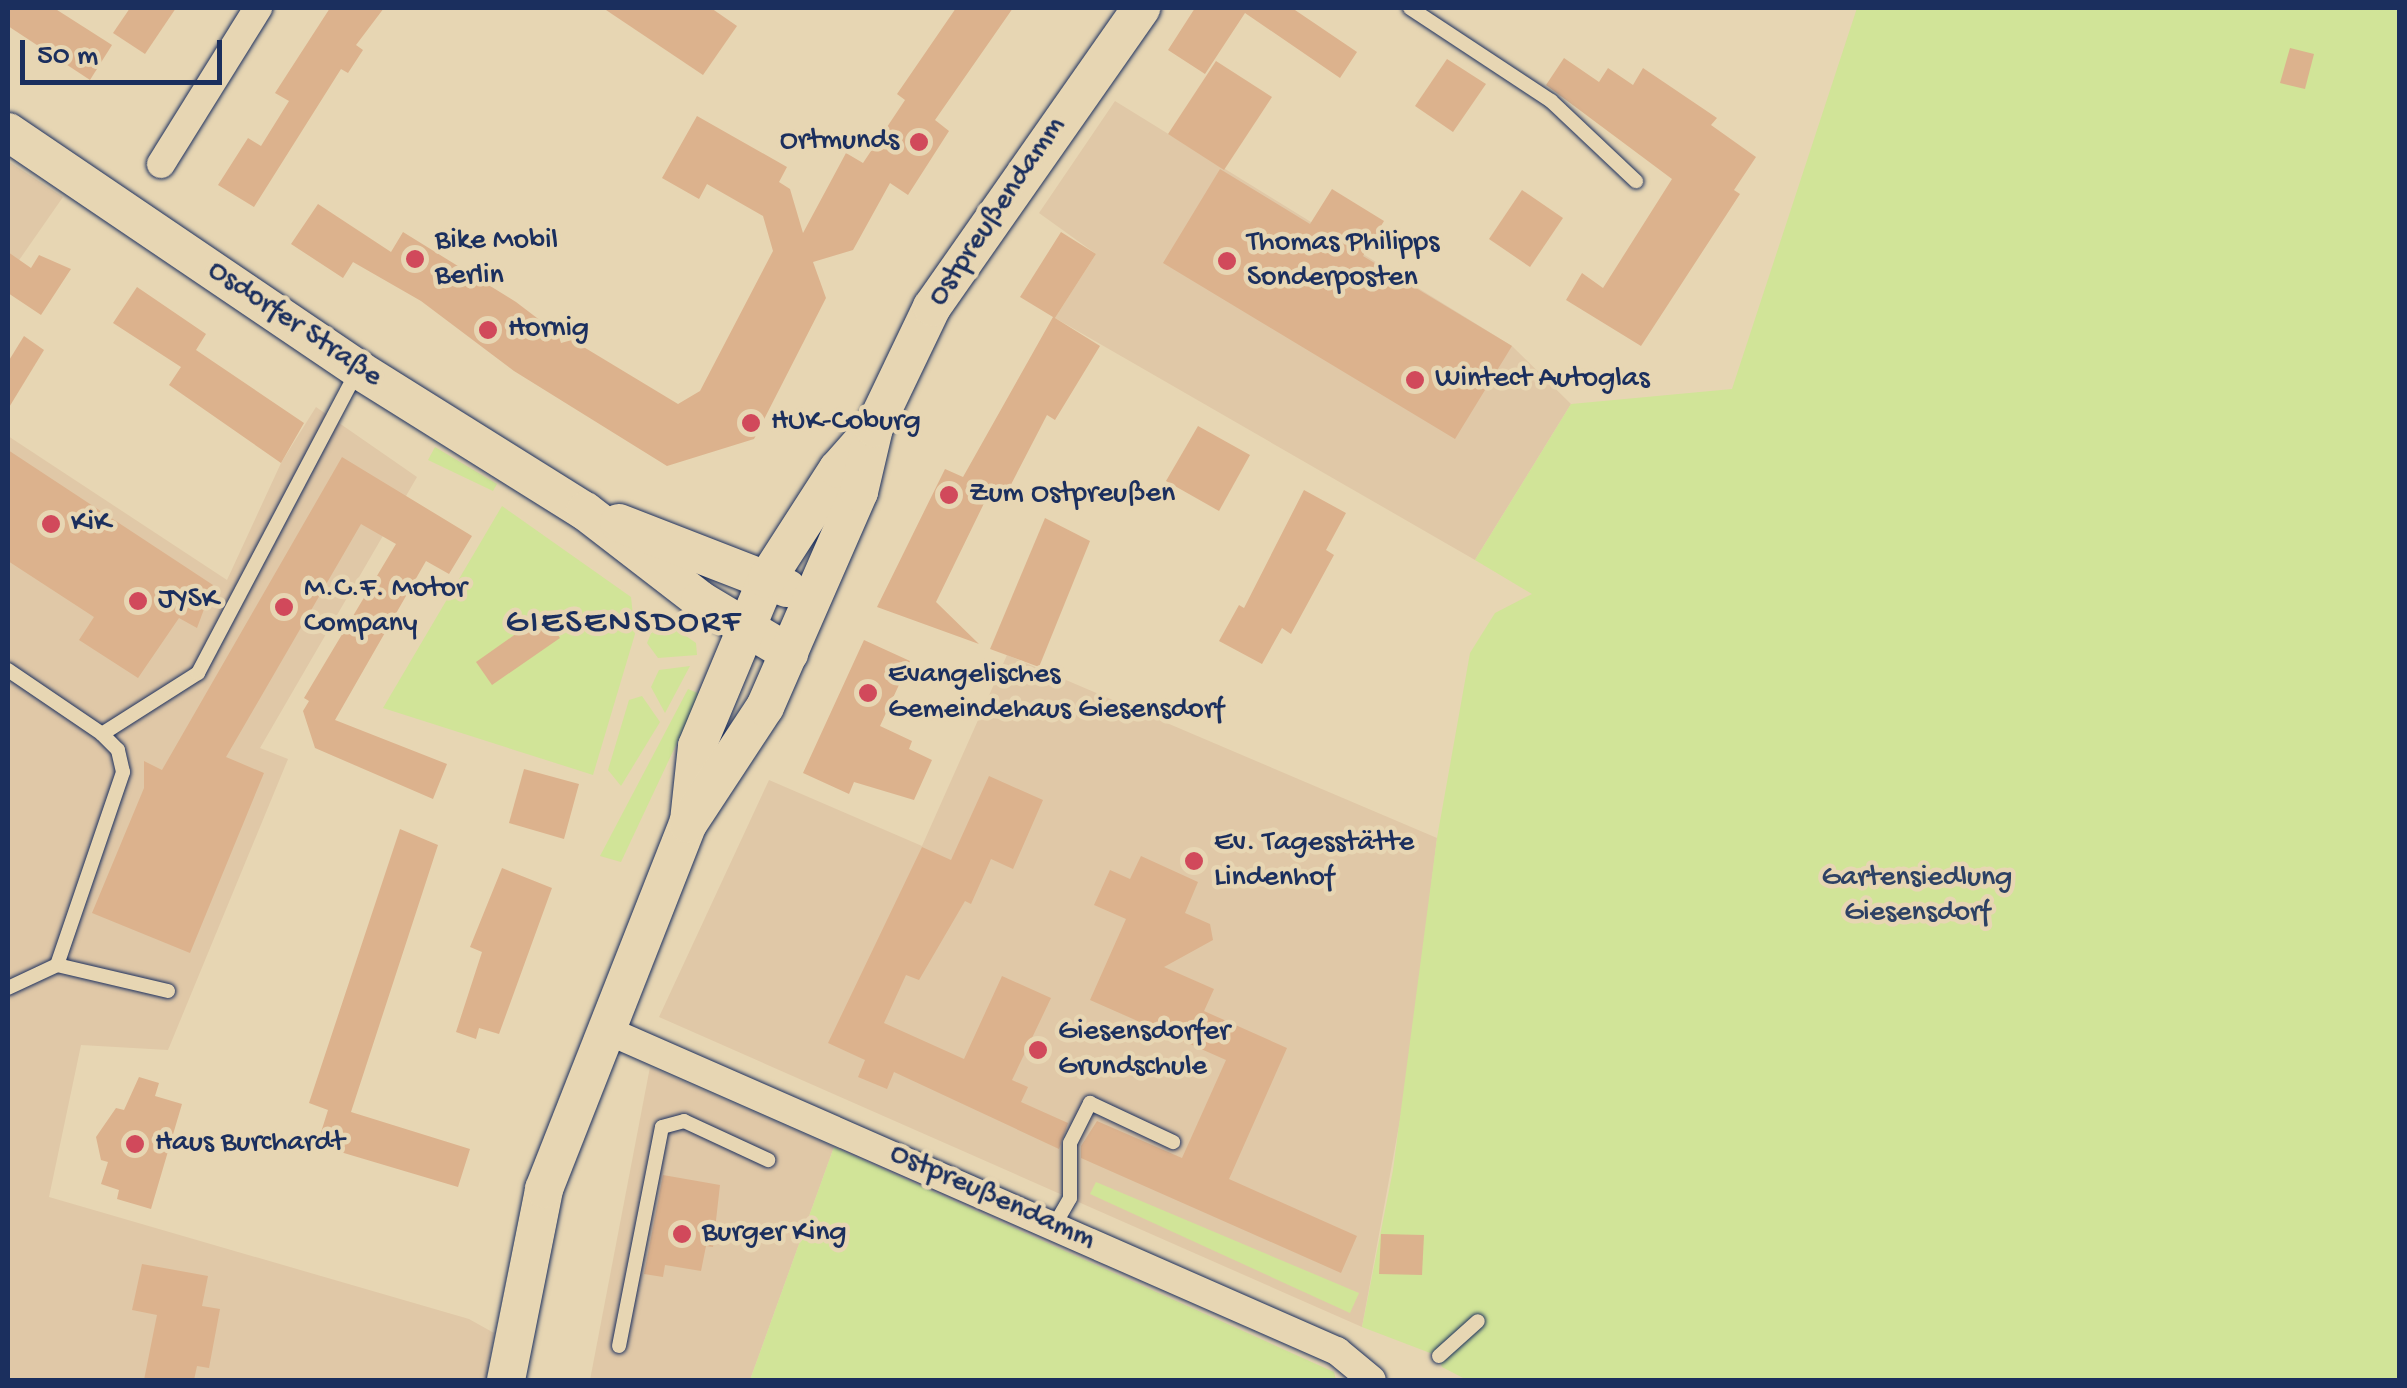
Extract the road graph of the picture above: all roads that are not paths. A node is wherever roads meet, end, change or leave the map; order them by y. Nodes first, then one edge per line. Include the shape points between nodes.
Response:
1 (258, 8) edge
2 (1142, 8) edge
3 (1410, 8) edge
4 (8, 132) edge
5 (161, 164) dead end
6 (1636, 181) dead end
7 (359, 370) junction
8 (874, 428) junction
9 (585, 511) junction
10 (767, 579) junction
11 (812, 598) junction
12 (748, 631) junction
13 (790, 653) junction
14 (8, 670) edge
15 (102, 734) junction
16 (688, 824) junction
17 (57, 965) junction
18 (8, 988) edge
19 (168, 992) dead end
20 (604, 1029) junction
21 (1173, 1142) dead end
22 (768, 1160) dead end
23 (1054, 1226) junction
24 (1478, 1321) dead end
25 (618, 1346) dead end
26 (1439, 1356) dead end
27 (506, 1380) edge
28 (1372, 1380) edge

1 - 5 street
2 - 8 main road, Ostpreußendamm via 955,268
3 - 6 lane via 1551,102
4 - 7 main road, Osdorfer Straße
7 - 9 main road, Osdorfer Straße
7 - 15 lane via 198,673
8 - 10 main road, Ostpreußendamm via 838,470
8 - 11 main road, Ostpreußendamm via 859,492
9 - 10 main road, Osdorfer Straße
9 - 12 main road, Osdorfer Straße
10 - 11 main road, Osdorfer Straße
10 - 12 main road, Ostpreußendamm
11 - 13 main road, Ostpreußendamm
12 - 13 main road, Osdorfer Straße
12 - 16 main road, Ostpreußendamm via 696,746
13 - 16 main road, Ostpreußendamm via 731,766
14 - 15 lane
15 - 17 lane via 118,750 123,772
16 - 20 main road, Ostpreußendamm
17 - 18 lane
17 - 19 lane
20 - 23 street, Ostpreußendamm
20 - 27 main road, Ostpreußendamm via 544,1189
21 - 23 lane via 1090,1103 1070,1143 1070,1198
22 - 25 lane via 684,1121 662,1127
23 - 28 street, Ostpreußendamm via 1337,1351
24 - 26 lane

